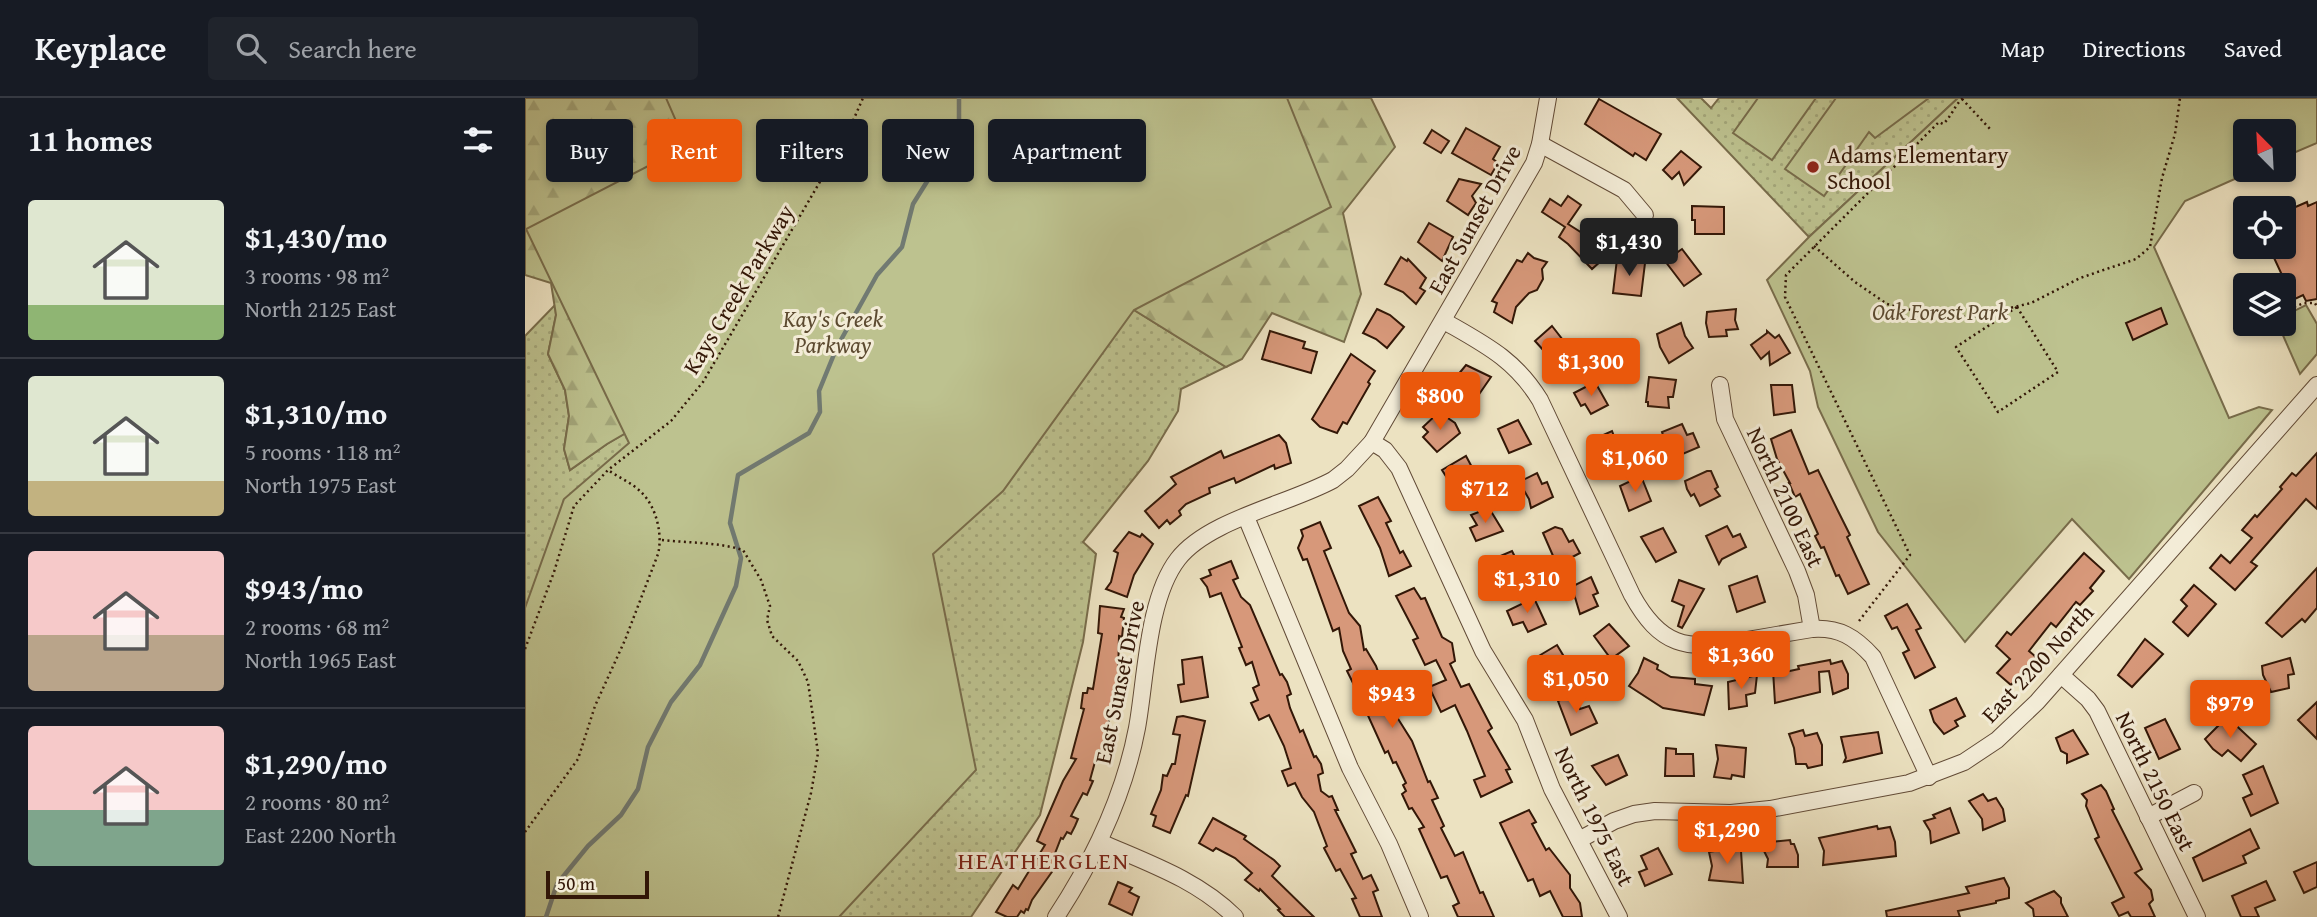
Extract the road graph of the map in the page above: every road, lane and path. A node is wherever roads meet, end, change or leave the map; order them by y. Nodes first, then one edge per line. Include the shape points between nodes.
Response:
1 (863, 98) edge
2 (1548, 98) edge
3 (2180, 98) edge
4 (1963, 99) edge
5 (1992, 131) dead end
6 (1540, 144) junction
7 (1645, 215) dead end
8 (1814, 246) junction
9 (2296, 306) edge
10 (2017, 307) junction
11 (2317, 307) edge
12 (1444, 321) junction
13 (1720, 384) dead end
14 (2317, 385) edge
15 (1372, 442) junction
16 (608, 470) junction
17 (1246, 517) junction
18 (662, 540) junction
19 (1859, 621) dead end
20 (1804, 630) junction
21 (525, 649) edge
22 (2061, 675) junction
23 (1929, 776) junction
24 (2194, 793) dead end
25 (2148, 817) junction
26 (525, 832) edge
27 (1579, 841) junction
28 (1100, 842) junction
29 (778, 917) edge
30 (1056, 917) edge
31 (1235, 917) edge
32 (1420, 917) edge
33 (1619, 917) edge
34 (2197, 917) edge

1 - 16 path, Kays Creek Parkway via 845,139 703,382 671,421
2 - 6 street, East Sunset Drive
3 - 10 path via 2150,247 2136,259
4 - 5 path
4 - 8 path via 1952,116 1931,130
6 - 7 street via 1624,190
6 - 12 street, East Sunset Drive via 1534,163
8 - 10 path via 1887,304 1931,315 1971,317
8 - 19 path via 1786,275 1785,296 1910,555
9 - 11 path via 2315,303
10 - 10 path via 2058,372 1998,412 1956,347
12 - 15 street, East Sunset Drive
12 - 20 street via 1497,352 1528,380 1632,595 1655,628 1688,645 1710,647
13 - 20 street, North 2100 East via 1725,419 1806,595
14 - 22 street, East 2200 North
15 - 17 street, East Sunset Drive via 1333,480
15 - 27 street, North 1975 East via 1399,468 1483,651 1525,720
16 - 18 path via 641,492 652,507
16 - 21 path, Kays Creek Parkway via 574,506
17 - 28 street, East Sunset Drive via 1197,541 1178,559 1164,584 1136,730
17 - 32 street via 1350,768
18 - 26 path via 578,759
18 - 29 path via 743,550 770,606 767,620 772,636 797,661 808,682 818,753
20 - 23 street via 1840,631 1859,641 1873,657
22 - 23 street, East 2200 North via 1997,740 1963,762
22 - 25 street, North 2150 East via 2097,711
23 - 27 street, East 2200 North via 1770,809 1634,814
24 - 25 street
25 - 34 street, North 2150 East
27 - 33 street, North 1975 East
28 - 30 street, East Sunset Drive
28 - 31 street via 1187,880

